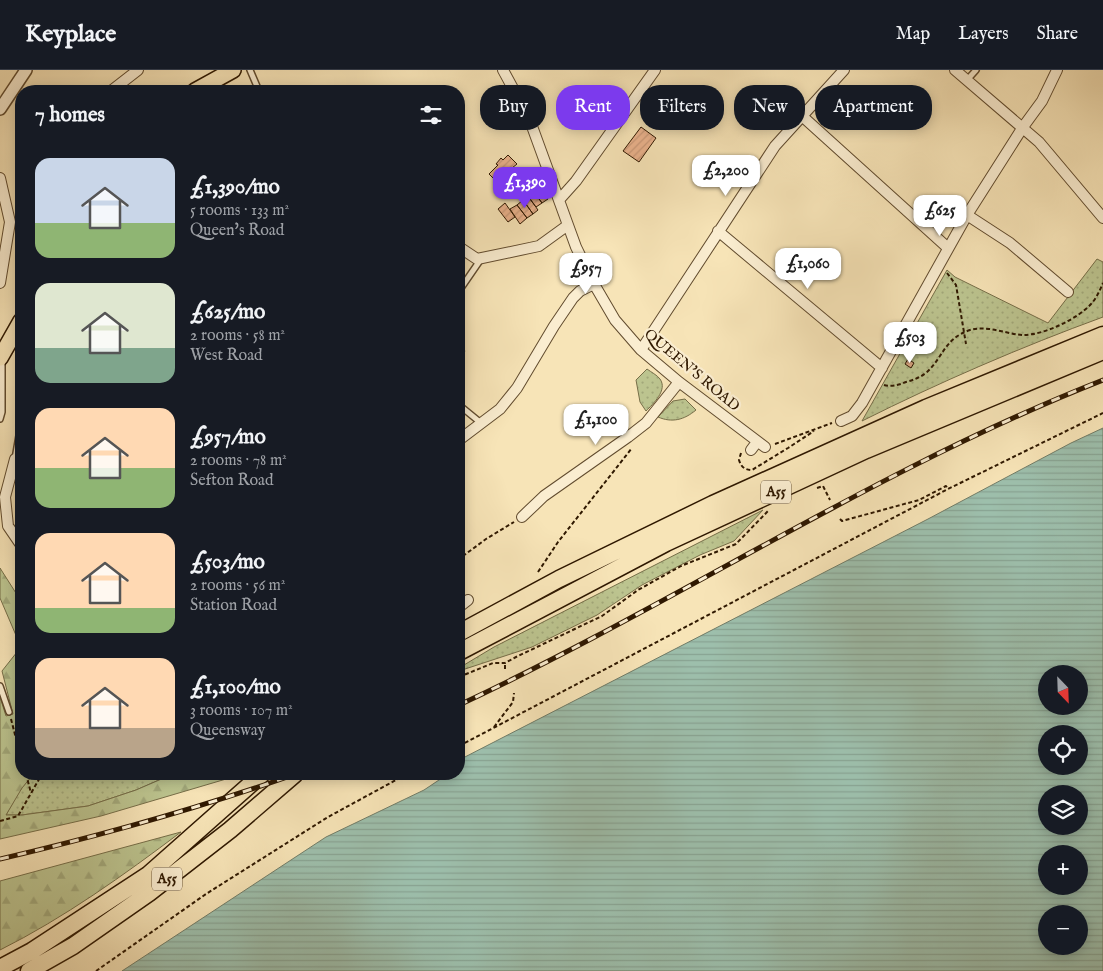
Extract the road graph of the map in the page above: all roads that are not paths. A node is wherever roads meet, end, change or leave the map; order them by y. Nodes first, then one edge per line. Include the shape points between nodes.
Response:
1 (25, 70) edge
2 (138, 70) edge
3 (233, 70) edge
4 (250, 70) edge
5 (503, 70) edge
6 (655, 70) edge
7 (844, 70) edge
8 (955, 70) edge
9 (976, 70) edge
10 (1058, 70) edge
11 (967, 80) junction
12 (15, 85) edge
13 (119, 85) edge
14 (206, 85) edge
15 (256, 85) edge
16 (15, 86) edge
17 (0, 109) edge
18 (805, 113) edge
19 (805, 119) edge
20 (1023, 127) junction
21 (789, 130) edge
22 (0, 178) edge
23 (559, 200) junction
24 (967, 215) junction
25 (1101, 215) edge
26 (568, 225) junction
27 (718, 231) junction
28 (948, 248) junction
29 (465, 251) edge
30 (482, 258) junction
31 (0, 282) edge
32 (465, 282) edge
33 (594, 284) junction
34 (1068, 292) dead end
35 (15, 334) edge
36 (1103, 334) edge
37 (641, 350) junction
38 (1103, 351) edge
39 (1, 357) edge
40 (882, 368) junction
41 (679, 382) junction
42 (465, 410) edge
43 (0, 419) edge
44 (841, 421) road end
45 (481, 423) junction
46 (465, 435) edge
47 (758, 446) road end
48 (15, 460) edge
49 (522, 517) road end
50 (15, 536) edge
51 (468, 600) dead end
52 (465, 602) edge
53 (465, 630) edge
54 (465, 649) edge
55 (0, 686) edge
56 (9, 712) road end
57 (255, 780) edge
58 (288, 780) edge
59 (0, 968) edge
60 (29, 971) edge

1 - 12 street
2 - 13 street
3 - 14 main road
4 - 15 lane
5 - 23 street, QUEEN'S ROAD via 529,118
6 - 23 street
7 - 18 street
8 - 11 street
9 - 11 lane
10 - 20 street via 1042,101
11 - 20 street
16 - 17 street
19 - 28 street
20 - 24 street
20 - 25 street
21 - 27 street via 775,146
22 - 31 street via 10,222
23 - 26 street, QUEEN'S ROAD
24 - 28 street
24 - 34 street via 1010,243
26 - 30 street via 539,246
26 - 33 street, QUEEN'S ROAD
27 - 37 street
27 - 40 street
28 - 40 street
29 - 30 street via 477,259
30 - 32 lane
33 - 37 street, QUEEN'S ROAD via 616,320
33 - 45 street via 573,298 517,388
35 - 39 main road
36 - 53 highway, A55 via 935,404 713,504
37 - 41 street, QUEEN'S ROAD
38 - 54 highway, A55 via 866,450 675,539
39 - 43 lane
40 - 44 street via 852,416
41 - 47 street, QUEEN'S ROAD
41 - 49 street via 646,423 544,496
42 - 45 lane
45 - 46 street
48 - 50 street via 4,497 8,526
51 - 52 street
55 - 56 lane
57 - 59 highway, A55 via 148,876
58 - 60 highway, A55 via 149,893 73,946

